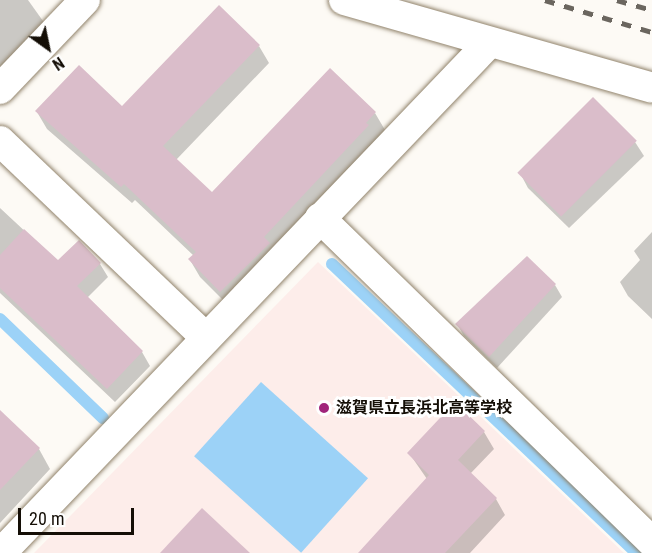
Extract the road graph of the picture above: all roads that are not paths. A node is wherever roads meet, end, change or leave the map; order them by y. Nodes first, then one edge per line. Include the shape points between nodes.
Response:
1 (85, 0) edge
2 (344, 0) edge
3 (490, 42) junction
4 (652, 88) edge
5 (0, 89) edge
6 (0, 141) edge
7 (320, 218) junction
8 (206, 338) junction
9 (652, 542) edge
10 (1, 553) edge

1 - 5 street
2 - 3 street
3 - 4 street
3 - 7 street
6 - 8 street
7 - 8 street
7 - 9 street
8 - 10 street

